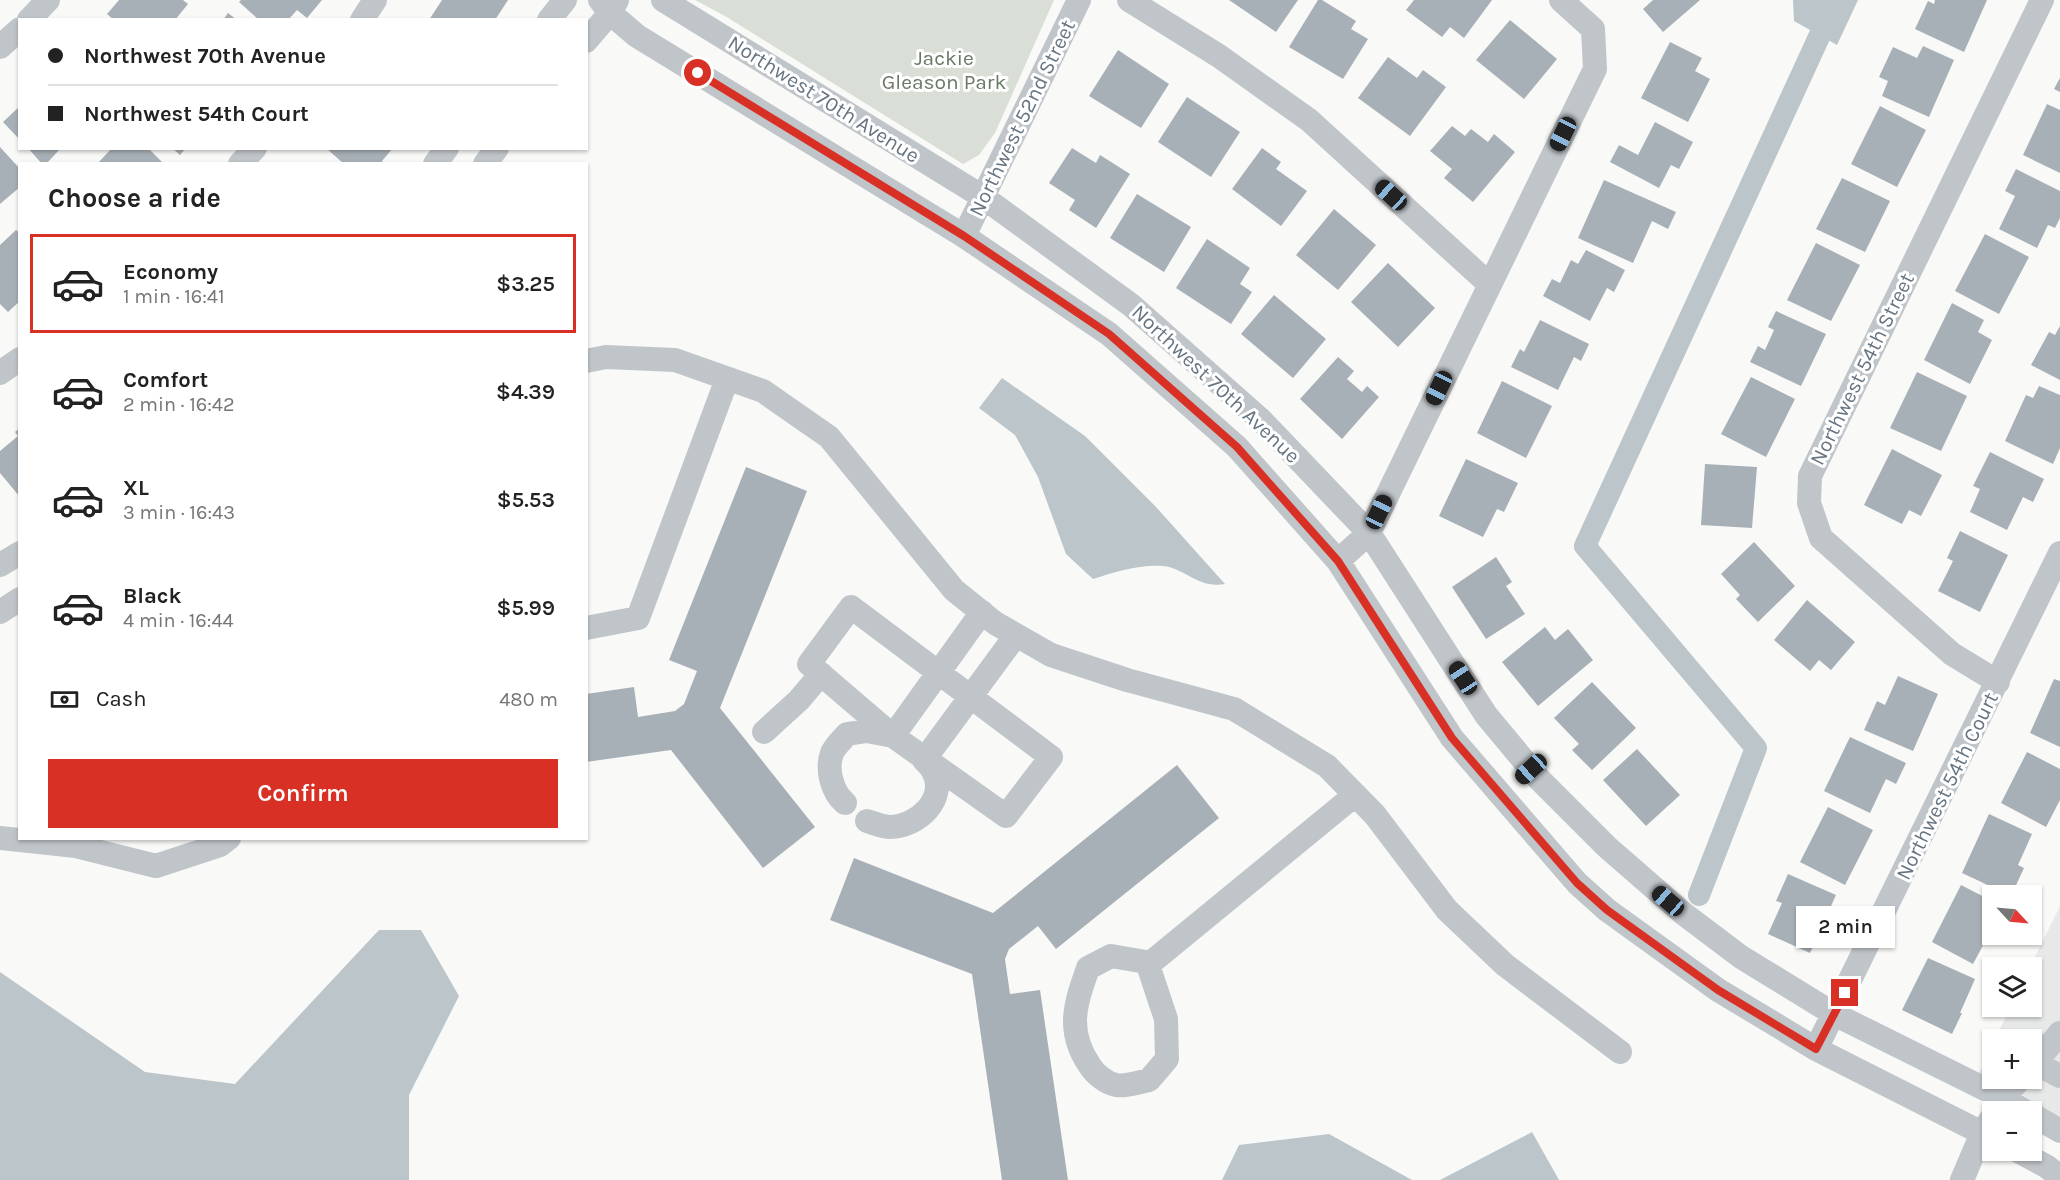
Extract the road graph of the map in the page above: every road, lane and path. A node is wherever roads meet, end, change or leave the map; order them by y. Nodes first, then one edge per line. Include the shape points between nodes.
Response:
1 (48, 0) edge
2 (375, 0) edge
3 (564, 0) edge
4 (663, 0) edge
5 (1080, 0) edge
6 (1129, 0) edge
7 (1561, 0) edge
8 (2042, 0) edge
9 (609, 4) edge
10 (31, 18) edge
11 (363, 18) edge
12 (550, 18) edge
13 (18, 30) edge
14 (588, 38) edge
15 (0, 47) edge
16 (253, 150) edge
17 (242, 162) edge
18 (983, 197) junction
19 (964, 236) junction
20 (1489, 284) junction
21 (18, 360) edge
22 (588, 361) edge
23 (0, 373) edge
24 (727, 379) junction
25 (1369, 533) junction
26 (18, 554) edge
27 (2060, 554) edge
28 (1338, 561) junction
29 (0, 565) edge
30 (18, 600) edge
31 (0, 612) edge
32 (982, 612) junction
33 (588, 628) edge
34 (1016, 635) junction
35 (939, 672) junction
36 (821, 674) junction
37 (1998, 682) junction
38 (969, 698) junction
39 (764, 732) dead end
40 (893, 736) junction
41 (924, 760) junction
42 (1531, 769) junction
43 (1355, 795) junction
44 (1501, 796) junction
45 (845, 803) dead end
46 (867, 821) dead end
47 (0, 838) edge
48 (18, 840) edge
49 (19, 840) edge
50 (226, 840) edge
51 (1148, 965) junction
52 (1834, 1014) junction
53 (2059, 1036) edge
54 (1816, 1049) junction
55 (1620, 1052) dead end
56 (2042, 1055) edge
57 (2042, 1073) edge
58 (2060, 1076) edge
59 (1982, 1113) edge
60 (1982, 1116) edge
61 (2042, 1120) edge
62 (2060, 1131) edge
63 (1982, 1141) edge
64 (2037, 1161) edge
65 (2060, 1177) edge
66 (1962, 1180) edge

1 - 10 street
2 - 11 street
3 - 12 street
4 - 18 street, Northwest 70th Avenue
5 - 18 street, Northwest 52nd Street
6 - 20 street via 1219,56 1309,120
7 - 20 street via 1593,28 1595,69
8 - 37 street, Northwest 54th Street via 1810,476 1809,503 1821,538 1952,654
9 - 14 street
9 - 19 street, Northwest 70th Avenue via 637,36
13 - 15 street
16 - 17 street
18 - 19 street, Northwest 52nd Street
18 - 25 street, Northwest 70th Avenue via 1131,305 1261,420
19 - 28 street, Northwest 70th Avenue via 1118,342 1237,447
20 - 25 street
21 - 23 street
22 - 24 street via 606,357 675,360
24 - 32 street via 763,391 829,437 954,590
24 - 33 street via 638,618
25 - 28 street
25 - 42 street, Northwest 70th Avenue via 1486,715
26 - 29 street
27 - 37 street, Northwest 54th Court
28 - 44 street, Northwest 70th Avenue via 1452,738
30 - 31 street
32 - 34 street
32 - 35 street
34 - 38 street
34 - 43 street via 1051,655 1234,710 1327,766
35 - 36 street via 851,607 809,664
35 - 38 street
35 - 40 street
36 - 39 street
36 - 40 street
37 - 52 street, Northwest 54th Court
38 - 41 street
38 - 41 street via 1051,757 1006,816
40 - 41 street
40 - 45 street via 867,731 847,734 832,752 829,774
41 - 46 street via 933,772 936,789 930,808 915,822 889,827
42 - 44 street
42 - 52 street, Northwest 70th Avenue via 1607,847 1684,914 1741,957
43 - 51 street
43 - 55 street via 1375,815 1447,910 1505,964
44 - 54 street, Northwest 70th Avenue via 1577,883 1607,910 1718,990
47 - 48 street
49 - 50 street via 76,846 156,866
51 - 51 street via 1166,1018 1167,1059 1149,1080 1117,1085 1095,1074 1080,1051 1074,1024 1078,995 1088,968 1111,956
52 - 54 street, Northwest 54th Court
52 - 59 street, Northwest 70th Avenue
53 - 56 street
54 - 60 street, Northwest 70th Avenue
57 - 58 street
61 - 62 street
63 - 66 street
64 - 65 street

